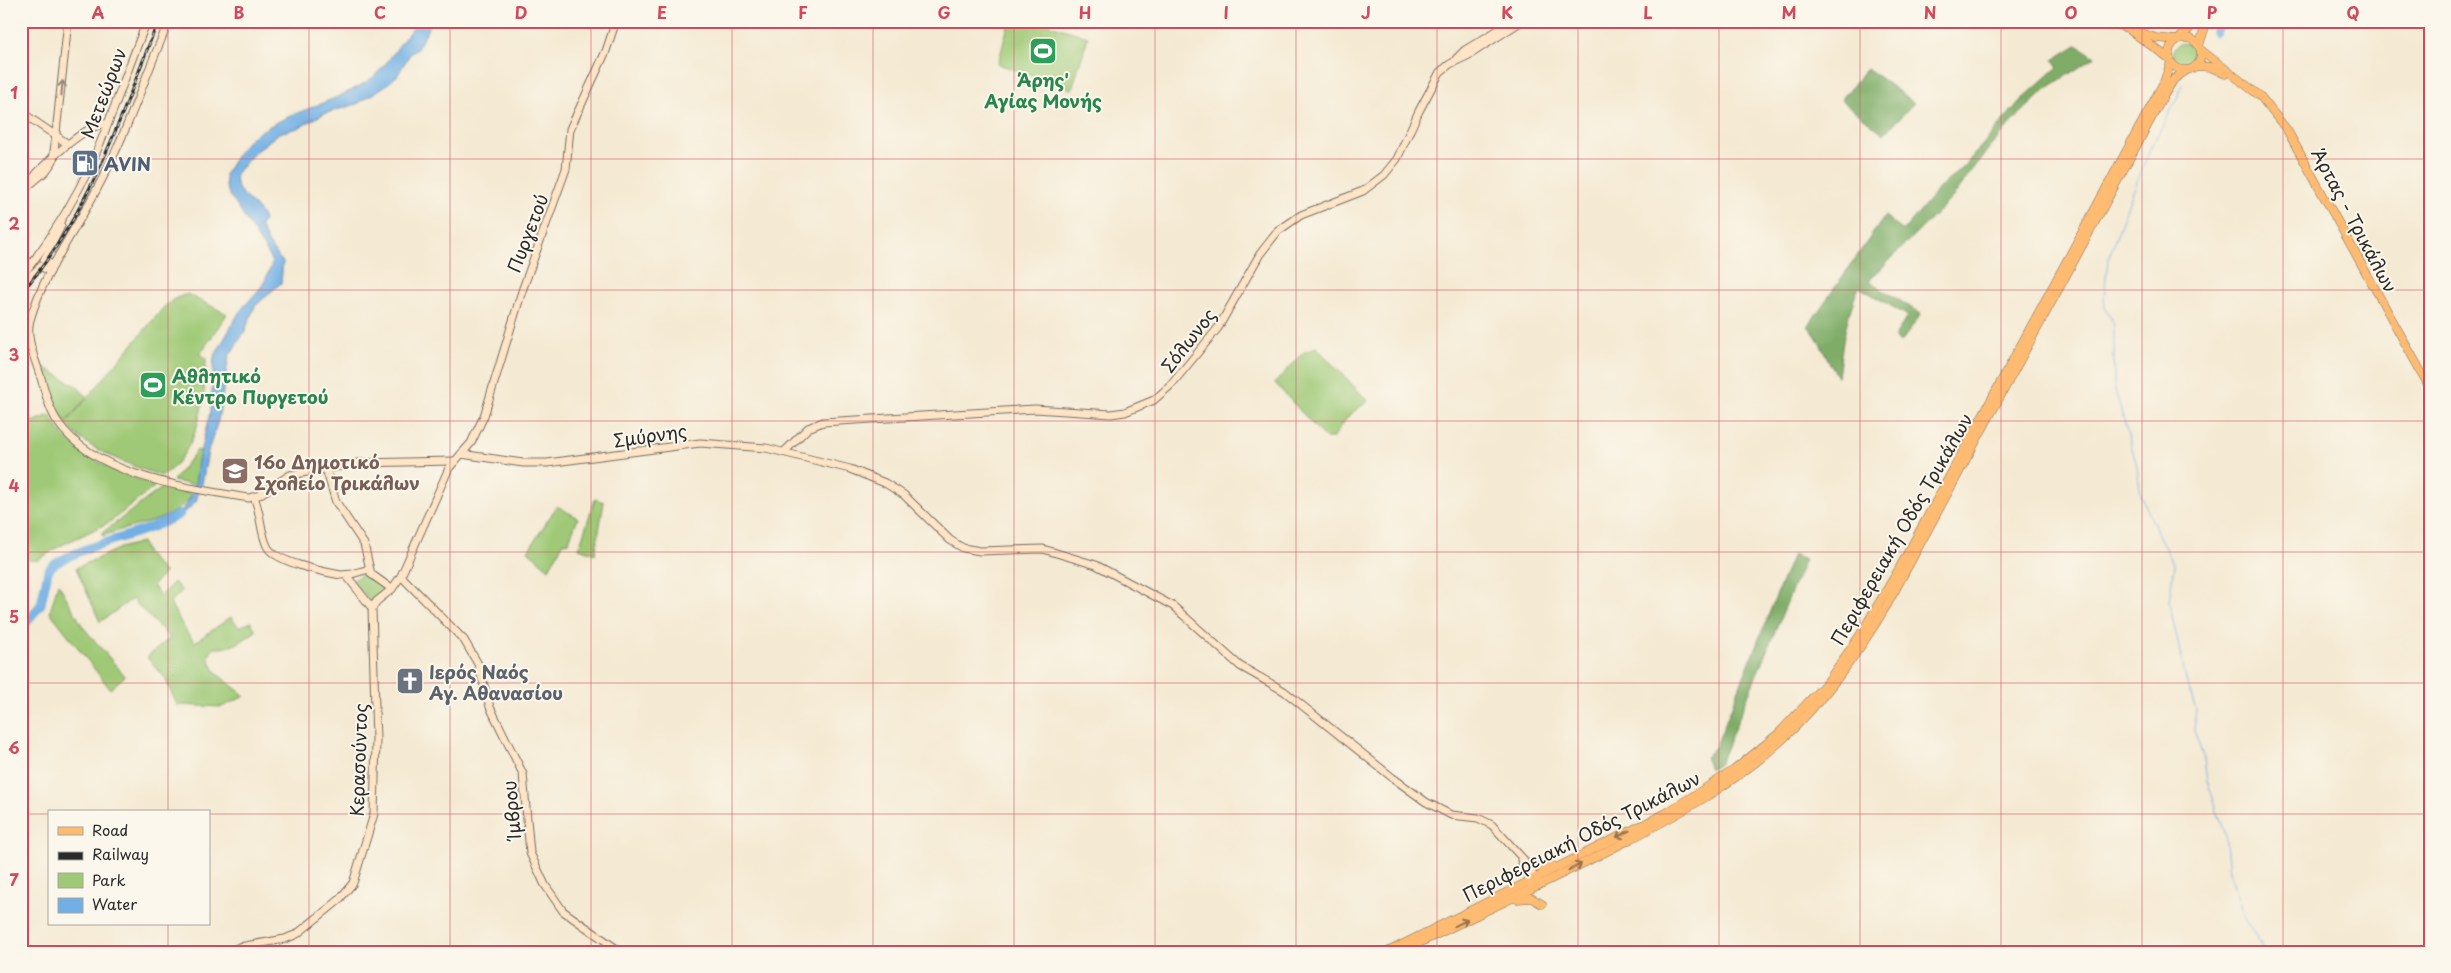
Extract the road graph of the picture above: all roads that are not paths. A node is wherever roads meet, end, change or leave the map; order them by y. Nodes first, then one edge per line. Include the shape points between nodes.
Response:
1 (68, 21) edge
2 (147, 21) edge
3 (169, 21) edge
4 (616, 21) edge
5 (1513, 21) edge
6 (1522, 21) edge
7 (2106, 21) edge
8 (2197, 21) edge
9 (2207, 21) edge
10 (2130, 30) junction
11 (2179, 39) junction
12 (2200, 48) junction
13 (2171, 60) junction
14 (1453, 62) junction
15 (2196, 66) junction
16 (2187, 70) junction
17 (2238, 80) junction
18 (21, 112) edge
19 (107, 124) junction
20 (56, 136) junction
21 (68, 144) junction
22 (54, 154) junction
23 (21, 192) edge
24 (64, 215) junction
25 (52, 269) junction
26 (21, 277) edge
27 (21, 285) edge
28 (2430, 388) edge
29 (784, 452) junction
30 (461, 454) junction
31 (453, 461) junction
32 (326, 469) junction
33 (254, 497) junction
34 (369, 569) junction
35 (346, 575) junction
36 (401, 576) junction
37 (392, 589) junction
38 (372, 608) junction
39 (1520, 857) junction
40 (1527, 864) junction
41 (1561, 864) junction
42 (1532, 878) junction
43 (1536, 887) junction
44 (1505, 902) junction
45 (1542, 904) dead end
46 (228, 952) edge
47 (621, 952) edge
48 (1387, 952) edge
49 (1402, 952) edge

20 -> 1 street
2 - 19 street, Μετεώρων
3 - 25 street via 109,166
4 - 30 street, Πυργετού via 601,63 570,129 566,169 522,291 484,416 476,435
5 - 14 street, Σόλωνος via 1465,50
6 - 14 street, Σόλωνος
7 - 10 main road
8 - 11 main road
9 - 12 main road
10 - 11 main road via 2156,38
10 - 13 main road
11 - 12 main road via 2191,39
11 - 13 main road via 2170,48
12 - 15 main road
12 - 17 main road, Άρτας - Τρικάλων
13 - 16 main road via 2178,68
13 -> 41 main road, Περιφερειακή Οδός Τρικάλων via 2164,82 1904,561 1832,676 1778,734 1728,775 1666,813
14 - 29 street, Σόλωνος via 1438,77 1390,170 1363,191 1301,215 1278,231 1260,254 1218,328 1171,385 1154,400 1111,414 1035,409 828,421 808,428
15 - 16 main road
15 - 17 main road, Άρτας - Τρικάλων via 2210,67
43 -> 16 main road, Περιφερειακή Οδός Τρικάλων via 1712,794 1778,744 1833,686 1887,605 2168,88
17 - 28 main road, Άρτας - Τρικάλων via 2267,104 2296,143
18 - 20 street
19 - 21 street via 97,125
19 - 24 street, Μετεώρων via 94,159
20 - 21 street
20 - 22 street
21 - 22 street
22 - 23 street
24 - 25 street via 58,236 44,260
24 - 26 street, Μετεώρων
25 - 27 street via 41,266
25 - 33 street via 29,328 55,418 74,440 95,455 149,479
29 - 30 street, Σμύρνης via 708,442 555,462 524,462
29 - 39 street, Σμύρνης via 842,467 890,486 963,548 980,551 1052,550 1103,568 1167,603 1240,666 1284,691 1404,786 1447,813 1474,817 1490,824
30 - 31 street, Πυργετού
31 - 32 street via 378,461
31 - 36 street
32 - 33 street via 287,476
32 - 34 street via 336,502 364,544
33 - 35 street via 266,544 273,554 318,570
34 - 35 street
34 - 37 street via 375,579
35 - 38 street
36 - 37 street
36 - 47 street, Ίμβρου via 464,640 478,664 490,707 523,774 530,853 550,893 563,911
37 - 38 street
38 - 46 street, Κερασούντος via 376,731 374,814 352,883 338,901 297,934
39 - 40 street
39 - 42 street
40 - 41 main road via 1541,868
40 - 42 street
41 - 42 main road, Περιφερειακή Οδός Τρικάλων
42 - 43 street
42 - 48 main road, Περιφερειακή Οδός Τρικάλων
43 - 44 main road, Περιφερειακή Οδός Τρικάλων
44 - 45 main road via 1528,898
49 -> 44 main road, Περιφερειακή Οδός Τρικάλων

